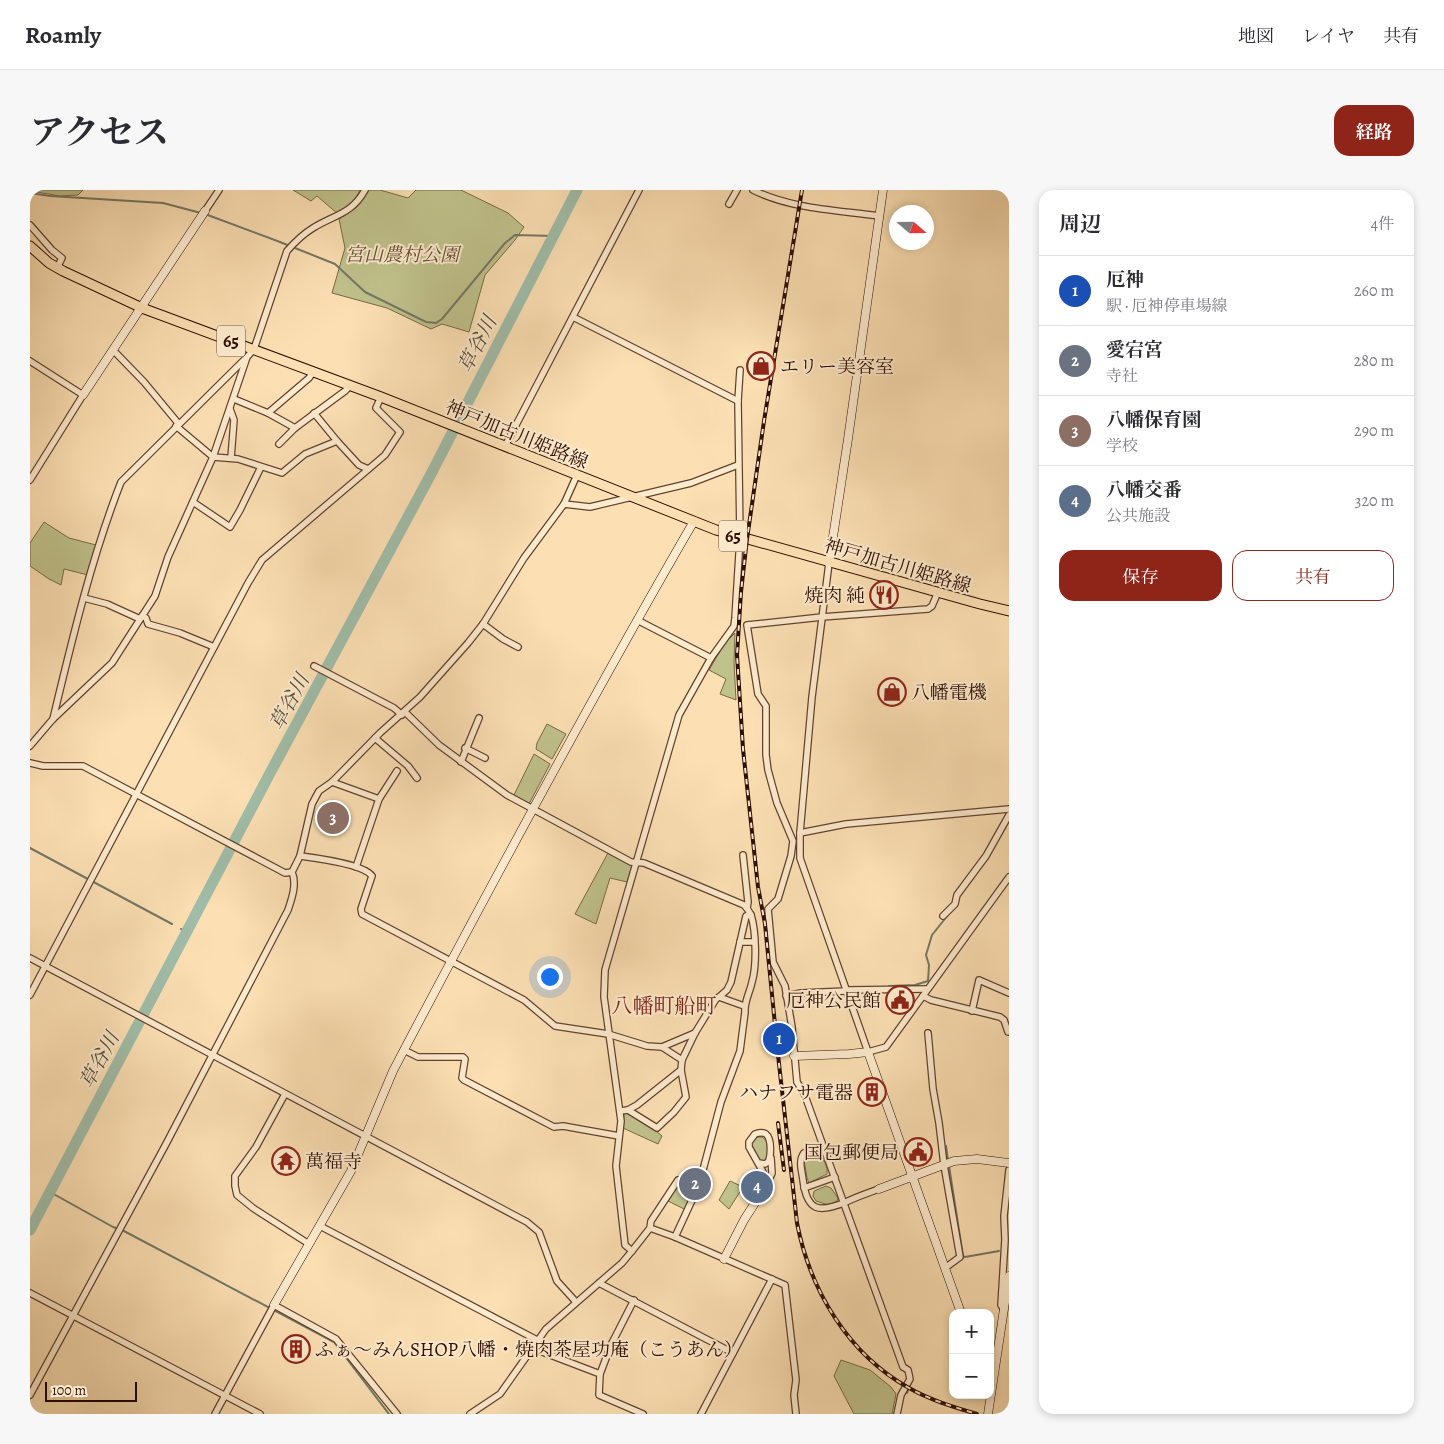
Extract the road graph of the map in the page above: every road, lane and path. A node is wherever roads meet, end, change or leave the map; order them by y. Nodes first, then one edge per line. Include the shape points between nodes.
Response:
1 (219, 190) edge
2 (365, 190) edge
3 (639, 190) edge
4 (737, 190) edge
5 (753, 190) edge
6 (883, 190) edge
7 (729, 204) dead end
8 (205, 211) joint
9 (879, 216) junction
10 (30, 225) edge
11 (32, 250) edge
12 (57, 268) junction
13 (142, 308) junction
14 (573, 317) junction
15 (254, 349) junction
16 (113, 350) junction
17 (247, 357) junction
18 (30, 361) edge
19 (740, 370) dead end
20 (313, 372) junction
21 (350, 386) junction
22 (83, 395) junction
23 (381, 397) junction
24 (234, 399) junction
25 (738, 401) junction
26 (230, 409) junction
27 (268, 413) junction
28 (314, 413) junction
29 (177, 425) junction
30 (295, 428) junction
31 (337, 441) junction
32 (279, 444) dead end
33 (505, 446) junction
34 (212, 457) junction
35 (231, 458) junction
36 (738, 464) junction
37 (262, 467) junction
38 (368, 469) junction
39 (577, 475) junction
40 (30, 480) edge
41 (632, 496) junction
42 (193, 502) junction
43 (564, 504) junction
44 (694, 521) junction
45 (740, 538) junction
46 (829, 563) junction
47 (938, 592) junction
48 (84, 598) junction
49 (1009, 610) edge
50 (141, 617) junction
51 (822, 617) junction
52 (637, 620) junction
53 (483, 624) junction
54 (214, 647) junction
55 (518, 648) dead end
56 (711, 658) junction
57 (314, 666) dead end
58 (403, 713) junction
59 (478, 718) dead end
60 (53, 719) junction
61 (375, 738) junction
62 (30, 746) edge
63 (466, 748) junction
64 (484, 758) dead end
65 (461, 762) junction
66 (30, 763) edge
67 (397, 771) dead end
68 (417, 778) dead end
69 (332, 782) junction
70 (136, 794) junction
71 (379, 799) junction
72 (532, 809) junction
73 (1009, 809) edge
74 (1009, 815) edge
75 (800, 834) junction
76 (797, 841) junction
77 (744, 855) dead end
78 (300, 856) junction
79 (637, 862) junction
80 (356, 867) junction
81 (292, 872) junction
82 (1009, 877) edge
83 (746, 908) junction
84 (751, 915) junction
85 (943, 916) dead end
86 (740, 942) junction
87 (754, 942) junction
88 (30, 958) edge
89 (451, 961) junction
90 (45, 966) junction
91 (927, 989) junction
92 (847, 991) junction
93 (1009, 993) edge
94 (30, 995) edge
95 (786, 996) junction
96 (923, 996) junction
97 (719, 997) junction
98 (744, 1006) junction
99 (972, 1011) junction
100 (1008, 1032) edge
101 (695, 1033) junction
102 (928, 1033) dead end
103 (608, 1034) junction
104 (662, 1047) junction
105 (404, 1050) junction
106 (868, 1052) junction
107 (212, 1056) junction
108 (794, 1056) junction
109 (682, 1060) junction
110 (681, 1070) junction
111 (286, 1094) junction
112 (628, 1110) junction
113 (620, 1111) junction
114 (620, 1136) junction
115 (367, 1138) junction
116 (822, 1146) junction
117 (770, 1156) junction
118 (759, 1163) junction
119 (1009, 1163) edge
120 (944, 1165) junction
121 (1008, 1170) edge
122 (913, 1176) junction
123 (835, 1177) junction
124 (700, 1182) junction
125 (767, 1184) junction
126 (804, 1188) junction
127 (879, 1189) joint
128 (844, 1202) junction
129 (320, 1226) junction
130 (650, 1228) junction
131 (676, 1237) junction
132 (309, 1244) junction
133 (632, 1251) junction
134 (724, 1259) junction
135 (945, 1268) junction
136 (1009, 1276) edge
137 (772, 1279) junction
138 (600, 1283) junction
139 (30, 1293) edge
140 (634, 1300) junction
141 (576, 1302) junction
142 (274, 1305) junction
143 (960, 1309) edge
144 (1004, 1310) junction
145 (73, 1316) junction
146 (537, 1340) junction
147 (532, 1348) junction
148 (733, 1353) junction
149 (994, 1368) edge
150 (600, 1374) junction
151 (30, 1396) edge
152 (225, 1396) junction
153 (990, 1399) edge
154 (215, 1414) edge
155 (260, 1414) edge
156 (397, 1414) edge
157 (470, 1414) edge
158 (643, 1414) edge
159 (701, 1414) edge
160 (796, 1414) edge
161 (897, 1414) edge
162 (988, 1414) edge

1 - 8 street
2 - 15 street via 352,207 313,228 287,251
3 - 14 street
4 - 7 street
5 - 9 street via 800,205
6 - 9 street
8 - 13 street
9 - 46 street
10 - 12 street via 62,258
11 - 12 main road, 神戸加古川姫路線 / 65
12 - 13 main road, 神戸加古川姫路線 / 65
13 - 15 main road, 神戸加古川姫路線 / 65
13 - 16 street
14 - 25 street
14 - 33 street
15 - 17 street
15 - 20 main road, 神戸加古川姫路線 / 65
16 - 22 street
16 - 29 street via 144,382
17 - 24 street
17 - 29 street
18 - 22 street
19 - 25 street
20 - 21 main road, 神戸加古川姫路線 / 65
20 - 27 street
21 - 23 main road, 神戸加古川姫路線 / 65
21 - 28 street
22 - 40 street
23 - 33 main road, 神戸加古川姫路線 / 65
23 - 38 street via 376,408 400,432 385,455
24 - 26 street
24 - 27 street
25 - 36 street
26 - 34 street
26 - 35 street via 234,420
27 - 30 street
28 - 30 street
28 - 31 street
29 - 34 street
29 - 48 street via 121,482
30 - 32 street
31 - 37 street via 305,454 282,473
31 - 38 street via 359,465
33 - 39 main road, 神戸加古川姫路線 / 65
34 - 35 street
34 - 42 street
35 - 37 street
36 - 41 street via 691,483
36 - 45 street
37 - 42 street via 230,527
38 - 54 street via 262,560
39 - 41 main road, 神戸加古川姫路線 / 65
39 - 43 street
41 - 43 street via 590,507
41 - 44 main road, 神戸加古川姫路線 / 65
42 - 50 street via 168,557 155,596
43 - 53 street via 524,558
44 - 45 main road, 神戸加古川姫路線 / 65
44 - 52 street
45 - 46 main road, 神戸加古川姫路線 / 65
45 - 56 street via 734,626
46 - 47 main road, 神戸加古川姫路線 / 65
46 - 51 street
47 - 49 main road, 神戸加古川姫路線 / 65
47 - 51 street via 928,609
48 - 50 street
48 - 60 street
50 - 54 street via 146,618 148,624 180,632
50 - 60 street via 112,663
51 - 75 street
51 - 76 street via 747,625 758,694 766,706 768,770 777,803
52 - 56 street
52 - 72 street
53 - 55 street
53 - 58 street
54 - 70 street
56 - 79 street via 679,716
57 - 58 street
58 - 61 street
58 - 65 street
59 - 63 street
60 - 62 street
61 - 68 street
61 - 69 street
63 - 64 street
63 - 65 street
65 - 72 street
66 - 70 street via 82,766
67 - 71 street via 390,776
69 - 71 street
69 - 78 street via 319,791 312,804
70 - 81 street via 284,873
70 - 90 street
71 - 80 street
72 - 79 street via 631,862
72 - 89 street
73 - 75 street via 846,824
74 - 85 street via 986,856 957,895 955,904
75 - 76 street
76 - 92 street via 800,858
76 - 95 street via 778,899 768,909 773,962 785,986
77 - 83 street
78 - 80 street
78 - 81 street
79 - 83 street via 672,874
79 - 103 street via 605,970
80 - 89 street via 372,876 362,914
81 - 107 street via 293,895 288,910
82 - 91 street
83 - 84 street
84 - 86 street via 746,916
84 - 87 street
86 - 87 street
86 - 97 street via 731,982
87 - 98 street via 753,981
88 - 90 street
89 - 103 street via 524,1000 555,1026
89 - 105 street
90 - 94 street
90 - 107 street
91 - 92 street
91 - 96 street
92 - 95 street
92 - 106 street
93 - 99 street via 979,980
95 - 108 street
96 - 99 street
96 - 106 street via 886,1047
97 - 98 street
97 - 101 street
98 - 124 street via 740,1051 721,1102
99 - 100 street via 1000,1017
101 - 104 street
101 - 109 street
102 - 120 street
103 - 104 street via 647,1046
103 - 113 street
104 - 109 street
105 - 114 street via 418,1057 463,1057 464,1080 554,1127
105 - 115 street
106 - 108 street
106 - 122 street
107 - 111 street
107 - 145 street
108 - 116 street via 797,1082 804,1093
109 - 110 street
110 - 112 street
110 - 112 street via 686,1097 657,1128
111 - 115 street
111 - 132 street via 256,1147 235,1176 235,1186 237,1195 253,1208
112 - 113 street
113 - 114 street
114 - 133 street via 616,1157 618,1188 625,1245
115 - 129 street
115 - 141 street via 534,1226 558,1282
116 - 123 street
116 - 126 street via 801,1157
117 - 118 street via 766,1164
117 - 118 street via 768,1136 754,1134 749,1147
117 - 125 street via 772,1173
118 - 125 street
119 - 120 street via 966,1159
120 - 122 street
120 - 135 street via 960,1257
121 - 144 street via 1001,1305
122 - 127 street
122 - 135 street
123 - 126 street
123 - 128 street
124 - 130 street via 678,1180 651,1221
124 - 131 street
125 - 134 street
126 - 128 street via 810,1203 819,1208 830,1208
127 - 128 street
128 - 161 street via 904,1367 908,1370 910,1379 901,1395
129 - 132 street
129 - 146 street
130 - 131 street
130 - 133 street
131 - 134 street
132 - 142 street
133 - 138 street
134 - 137 street
135 - 143 street
136 - 144 street
137 - 148 street
137 - 160 street via 786,1285 796,1380
138 - 140 street
138 - 141 street
139 - 145 street
140 - 148 street
140 - 150 street
141 - 146 street
142 - 152 street
142 - 156 street via 336,1340
144 - 149 street
145 - 151 street
145 - 152 street
146 - 147 street
147 - 150 street
147 - 157 street via 500,1394
148 - 159 street
150 - 158 street via 599,1395
152 - 154 street
152 - 155 street
153 - 162 street

